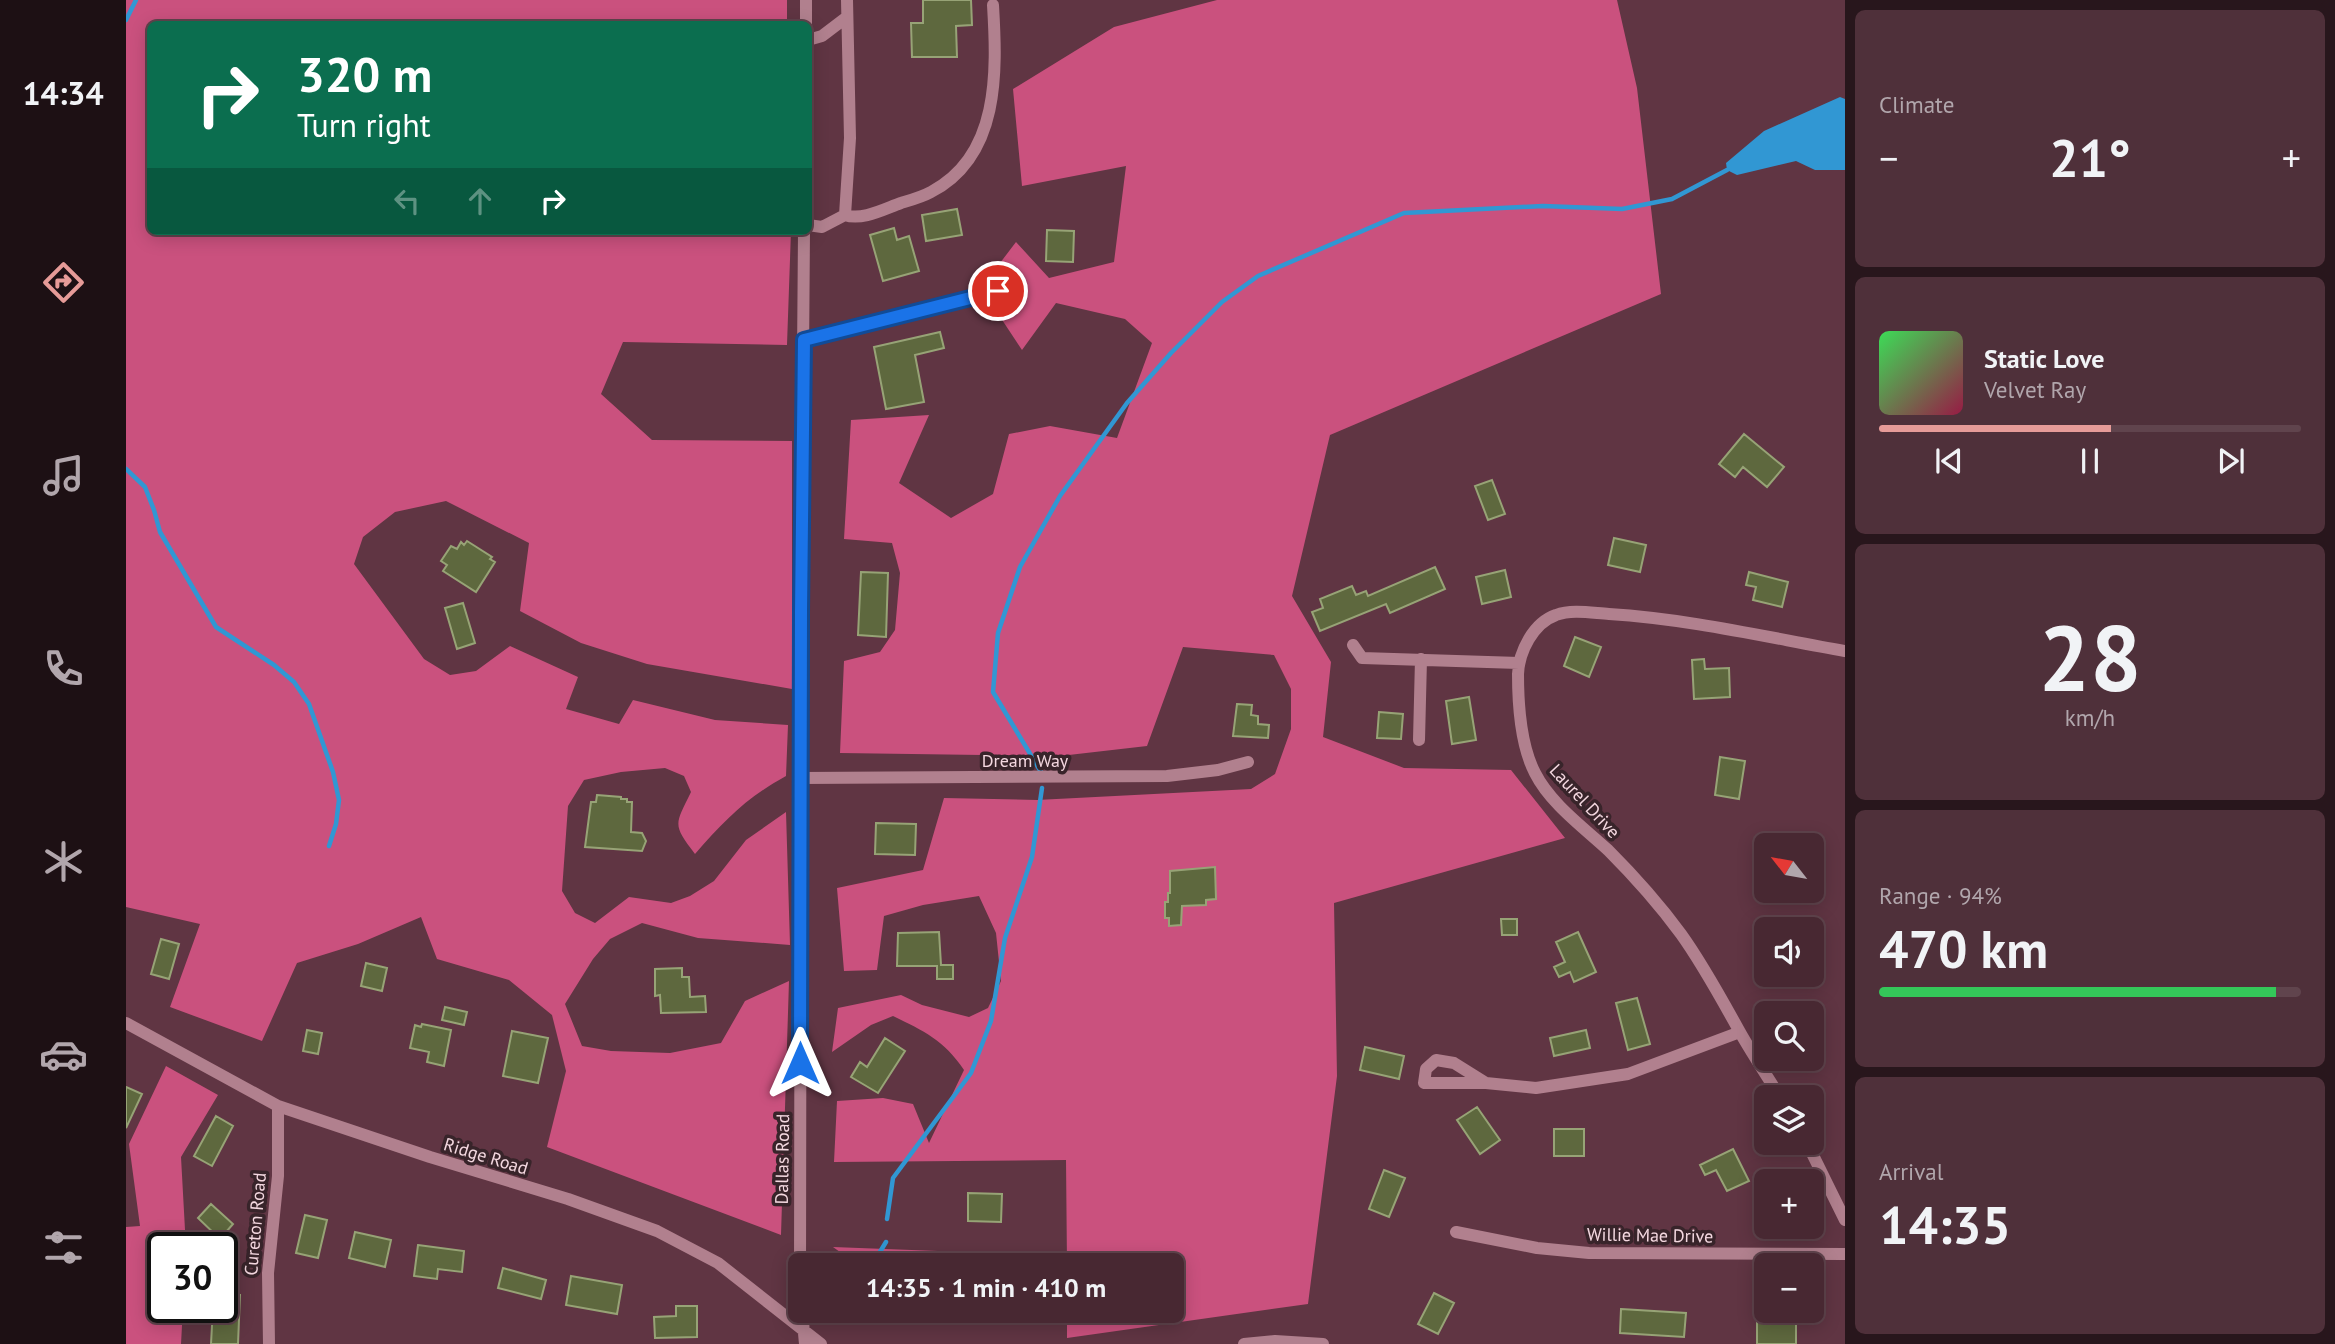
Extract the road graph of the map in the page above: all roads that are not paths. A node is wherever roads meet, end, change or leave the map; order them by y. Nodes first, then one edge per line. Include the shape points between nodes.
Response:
1 (806, 0) edge
2 (847, 0) edge
3 (993, 5) dead end
4 (847, 17) junction
5 (806, 21) edge
6 (812, 39) edge
7 (845, 215) junction
8 (812, 226) edge
9 (804, 235) edge
10 (998, 291) dead end
11 (804, 340) junction
12 (1353, 645) dead end
13 (1845, 651) edge
14 (1421, 659) junction
15 (1519, 663) junction
16 (1419, 740) dead end
17 (1248, 762) dead end
18 (801, 778) junction
19 (126, 1023) edge
20 (1740, 1032) junction
21 (1486, 1083) dead end
22 (1773, 1085) edge
23 (278, 1106) junction
24 (1813, 1155) edge
25 (1845, 1220) edge
26 (1456, 1231) dead end
27 (800, 1253) edge
28 (1845, 1254) edge
29 (804, 1337) edge
30 (269, 1344) edge
31 (821, 1344) edge
32 (1244, 1344) edge
33 (1323, 1344) edge

1 - 5 street
2 - 4 street
3 - 7 street via 993,97 972,156 957,174 931,192 873,213 853,218
4 - 6 street
4 - 7 street via 850,138
7 - 8 street via 822,227
9 - 11 street, Dallas Road
10 - 11 street
11 - 18 street, Dallas Road
12 - 14 street via 1362,657
13 - 15 street, Laurel Drive via 1702,623 1565,613 1536,629
14 - 15 street
14 - 16 street
15 - 20 street, Laurel Drive via 1522,724 1538,779 1662,909 1705,970
17 - 18 street, Dream Way via 1167,776
18 - 27 street, Dallas Road
19 - 23 street, Ridge Road
20 - 21 street via 1628,1074 1536,1088
20 - 22 street, Laurel Drive
23 - 29 street, Ridge Road via 657,1231 718,1264
23 - 30 street, Cureton Road via 278,1176 268,1273
24 - 25 street
26 - 28 street, Willie Mae Drive via 1537,1248 1589,1253
29 - 31 street, Ridge Road
32 - 33 street

